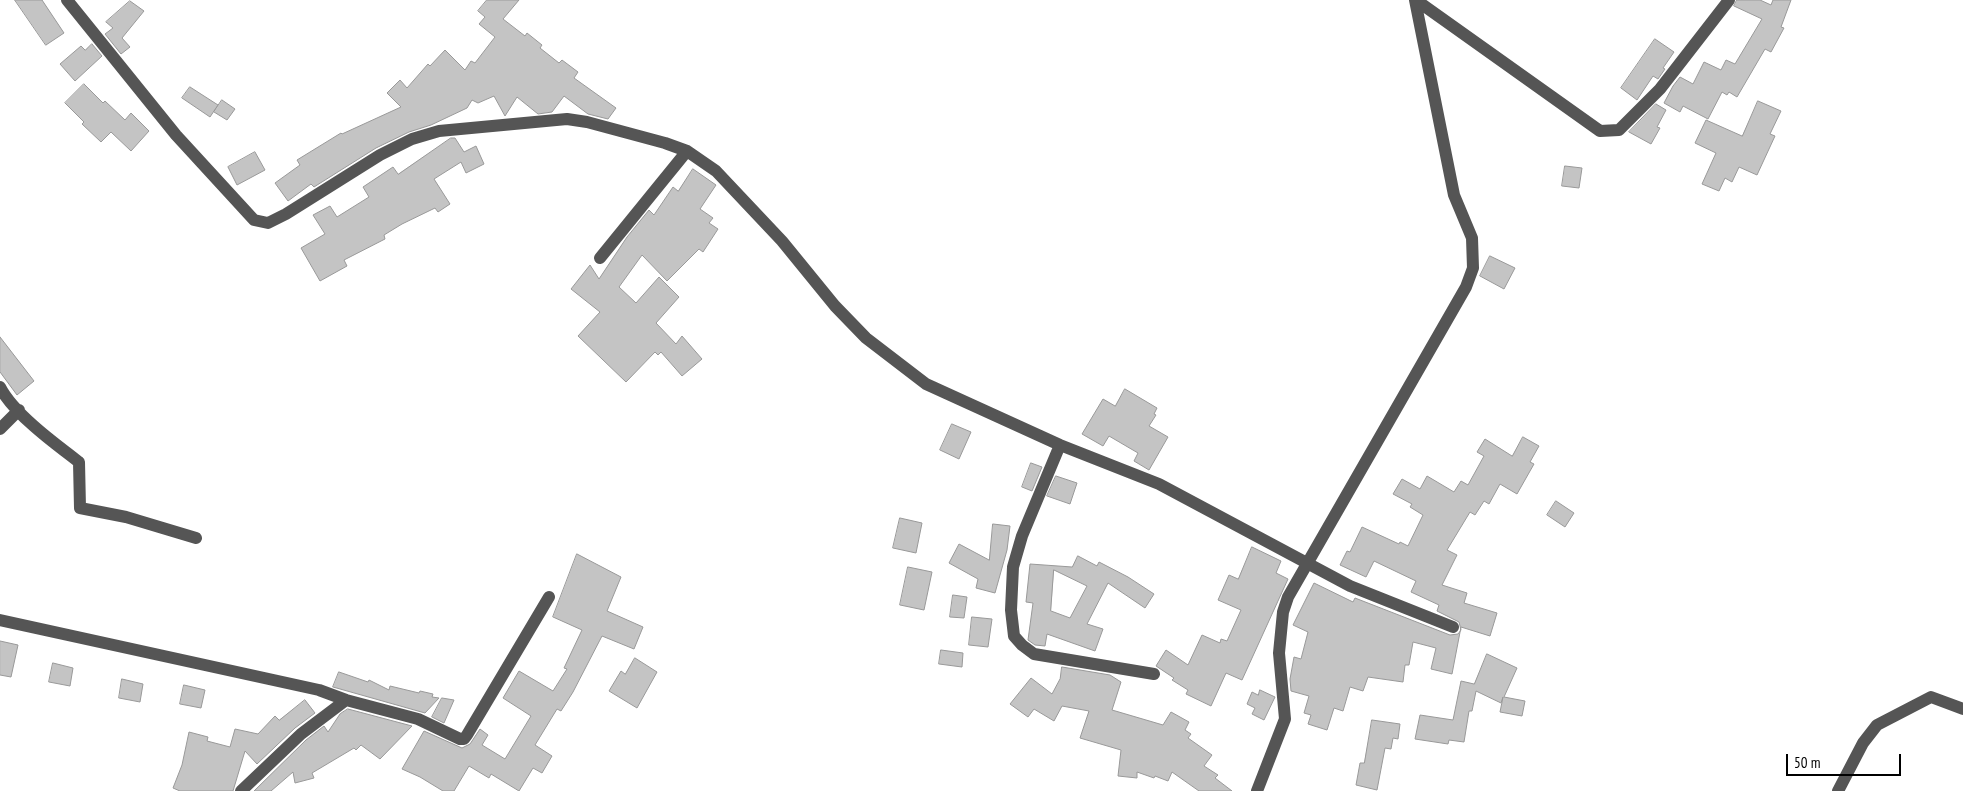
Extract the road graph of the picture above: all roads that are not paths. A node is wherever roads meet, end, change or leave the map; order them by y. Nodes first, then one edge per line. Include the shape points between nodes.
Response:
1 (67, 0) edge
2 (1415, 0) edge
3 (1729, 0) edge
4 (687, 151) junction
5 (600, 258) dead end
6 (0, 388) edge
7 (19, 410) junction
8 (0, 429) edge
9 (1060, 445) junction
10 (196, 538) dead end
11 (1308, 563) junction
12 (549, 598) dead end
13 (0, 620) edge
14 (1452, 627) dead end
15 (1154, 674) dead end
16 (346, 700) junction
17 (1963, 709) edge
18 (241, 791) edge
19 (1257, 791) edge
20 (1838, 791) edge

1 - 4 street via 176,135 250,216 264,223 286,214 412,138 439,131 567,119
2 - 3 street via 1600,131 1609,132 1619,130 1660,88
2 - 11 street via 1454,195 1472,238 1473,268 1466,287
4 - 5 street
4 - 9 street via 716,171 782,241 835,306 896,363 926,384
6 - 7 street
7 - 8 street
7 - 10 street via 52,442 79,462 80,508 126,517
9 - 11 street via 1159,484
9 - 15 street via 1022,536 1013,567 1011,610 1014,636 1034,654
11 - 14 street via 1350,586
11 - 19 street via 1283,612 1279,653 1285,718
12 - 16 street via 464,739 418,720
13 - 16 street via 319,690
16 - 18 street via 301,734
17 - 20 street via 1931,697 1877,725 1863,743

